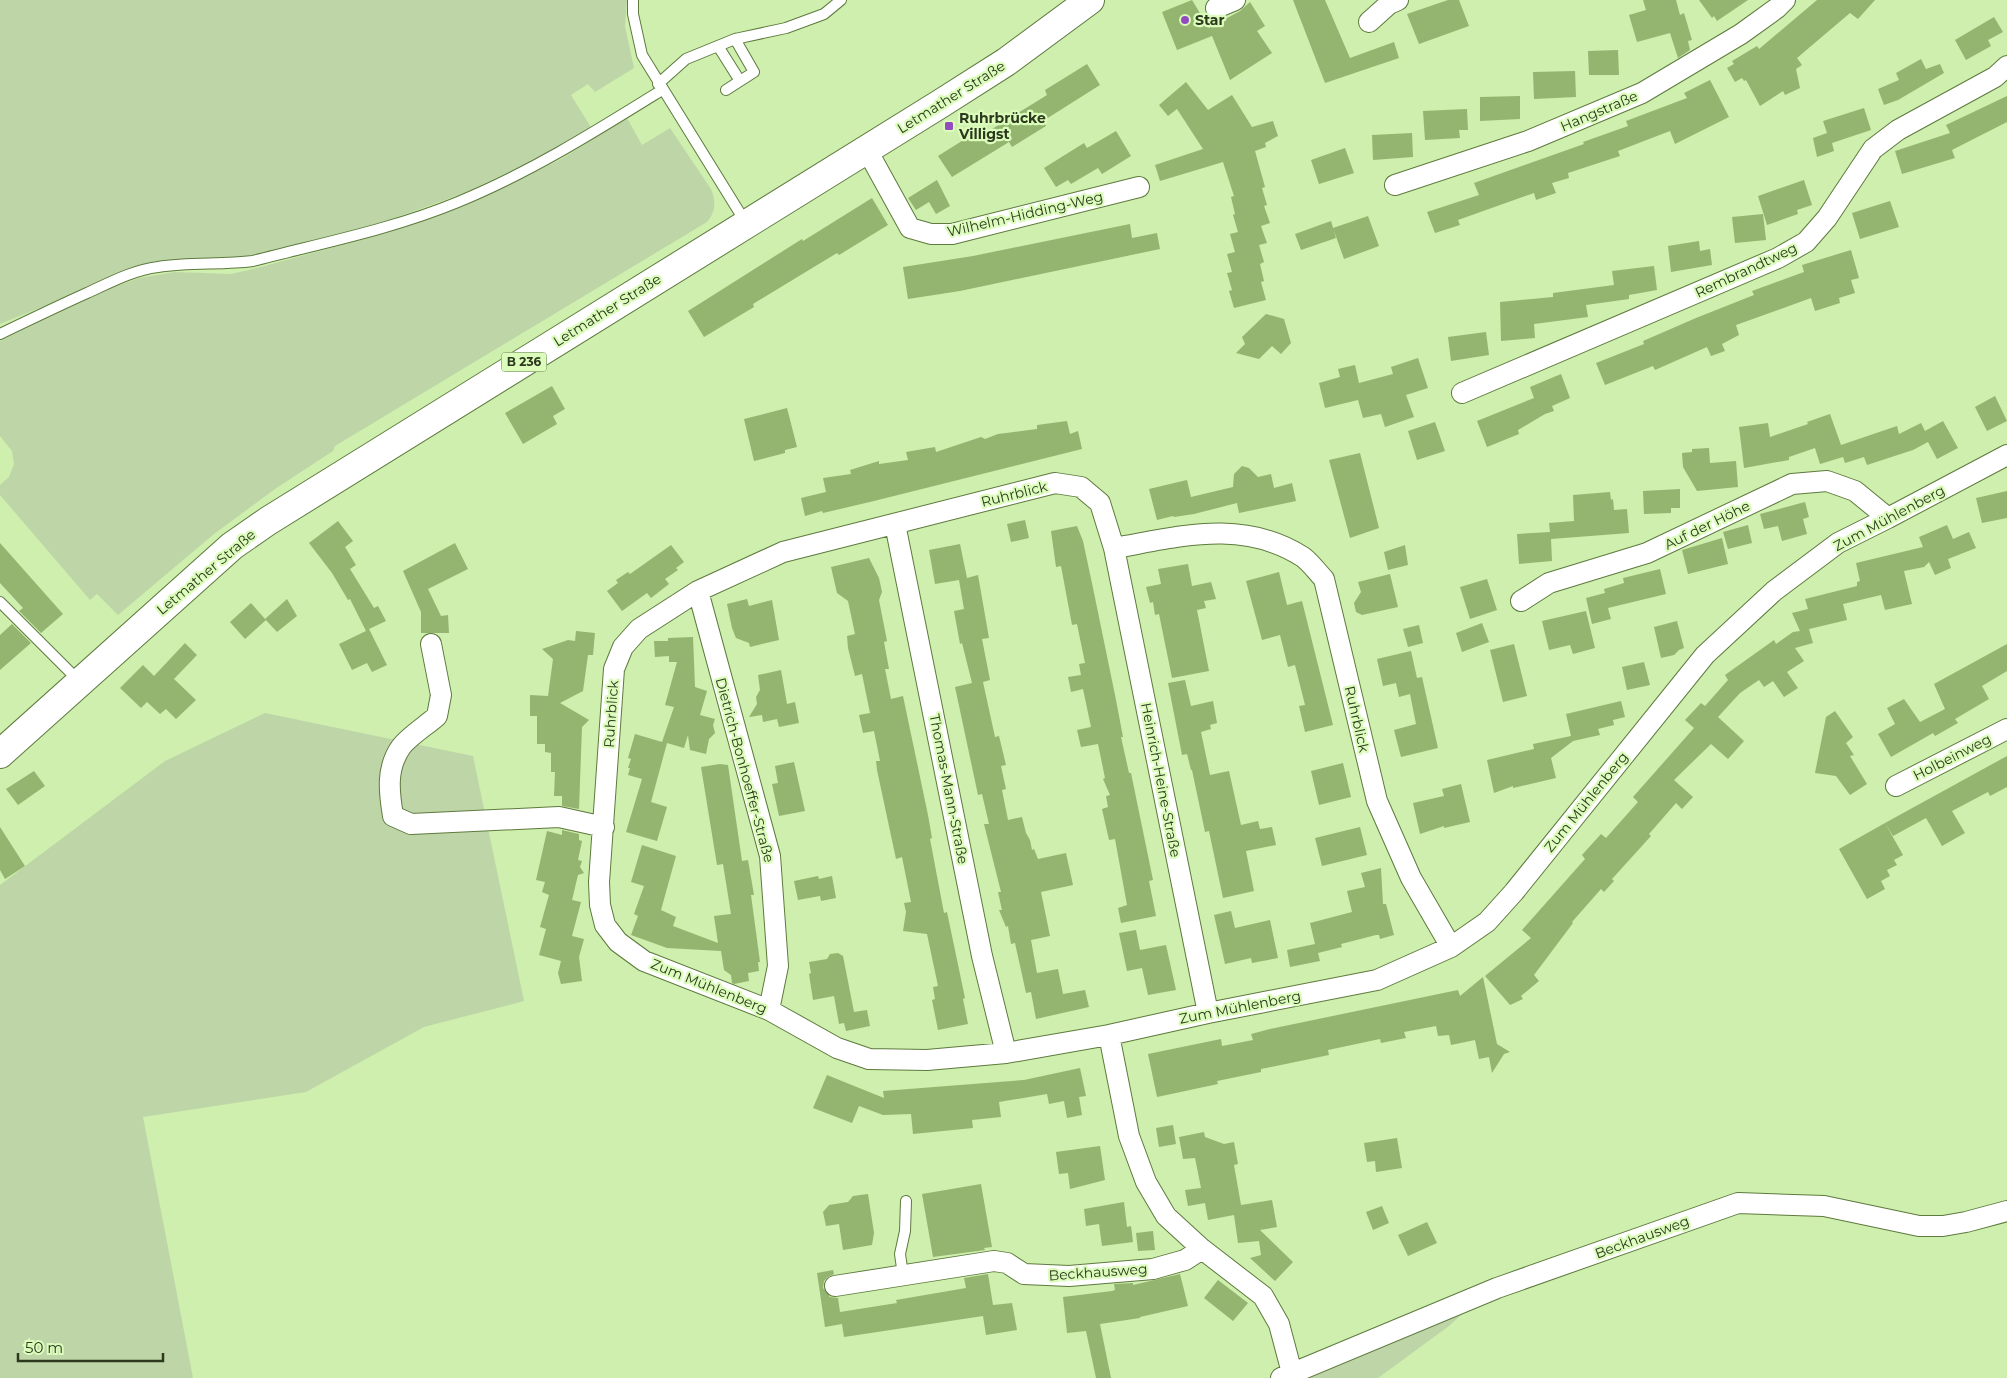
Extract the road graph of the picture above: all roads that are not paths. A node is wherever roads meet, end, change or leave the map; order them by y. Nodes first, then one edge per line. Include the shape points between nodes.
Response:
1 (633, 0) edge
2 (841, 0) edge
3 (1090, 0) edge
4 (1235, 0) edge
5 (1398, 0) edge
6 (1785, 0) edge
7 (1216, 8) dead end
8 (1369, 22) dead end
9 (735, 40) junction
10 (718, 46) junction
11 (2007, 66) edge
12 (740, 81) junction
13 (660, 87) junction
14 (726, 90) dead end
15 (867, 150) junction
16 (1395, 185) dead end
17 (1139, 187) dead end
18 (747, 224) junction
19 (0, 334) edge
20 (1462, 394) dead end
21 (2007, 455) edge
22 (1888, 518) junction
23 (895, 524) junction
24 (1114, 548) junction
25 (698, 591) junction
26 (1521, 601) dead end
27 (0, 602) edge
28 (431, 644) dead end
29 (80, 682) junction
30 (2007, 729) edge
31 (0, 754) edge
32 (1896, 786) dead end
33 (604, 827) junction
34 (1451, 947) junction
35 (769, 1010) junction
36 (1208, 1013) junction
37 (1109, 1035) junction
38 (1006, 1053) junction
39 (906, 1201) dead end
40 (2007, 1212) edge
41 (1202, 1249) junction
42 (903, 1275) junction
43 (836, 1286) dead end
44 (1289, 1376) edge

1 - 13 lane via 642,56
2 - 9 lane via 824,14 786,28
3 - 15 main road, Letmather Straße / B 236 via 1006,62
4 - 7 street
5 - 8 street
6 - 16 street, Hangstraße via 1741,34 1642,93 1528,140
9 - 10 lane
9 - 12 lane via 754,72
10 - 12 lane
10 - 13 lane via 686,59
11 - 20 street, Rembrandtweg via 1995,77 1898,130 1873,149 1827,218 1806,242 1778,258
12 - 14 lane
13 - 18 lane
13 - 19 lane via 565,150 457,202 400,222 253,261 158,267 133,274
15 - 17 street, Wilhelm-Hidding-Weg via 910,228 930,234 952,234
15 - 18 main road, Letmather Straße / B 236
18 - 29 main road, Letmather Straße / B 236 via 268,521 232,546
21 - 22 street, Zum Mühlenberg
22 - 26 street, Auf der Höhe via 1855,491 1827,481 1792,484 1647,553 1549,583
22 - 34 street, Zum Mühlenberg via 1838,543 1774,591 1705,655 1514,892 1486,922
23 - 24 street, Ruhrblick via 1055,484 1082,487 1100,503
23 - 25 street, Ruhrblick via 783,552
23 - 38 street, Thomas-Mann-Straße via 982,956
24 - 34 street, Ruhrblick via 1206,533 1244,534 1274,542 1304,558 1324,579 1377,801 1411,878
24 - 36 street, Heinrich-Heine-Straße
25 - 33 street, Ruhrblick via 639,629 623,647 614,669
25 - 35 street, Dietrich-Bonhoeffer-Straße via 770,856 778,966
27 - 29 lane
28 - 33 street via 441,695 438,716 401,746 391,769 389,793 393,816 411,824 559,817
29 - 31 main road, Letmather Straße / B 236
30 - 32 street, Holbeinweg
33 - 35 street, Zum Mühlenberg via 600,905 606,925 618,942 644,961
34 - 36 street, Zum Mühlenberg via 1377,980
35 - 38 street, Zum Mühlenberg via 836,1048 869,1059 927,1060
36 - 37 street, Zum Mühlenberg
37 - 38 street, Zum Mühlenberg
37 - 41 street via 1129,1136 1146,1182 1166,1216
39 - 42 lane via 900,1254
40 - 44 street, Beckhausweg via 1943,1226 1920,1226 1824,1206 1738,1203 1497,1288
41 - 42 street, Beckhausweg via 1170,1265 1107,1274 1024,1274 1007,1263 994,1261
41 - 44 street, Beckhausweg via 1263,1296 1280,1324
42 - 43 street, Beckhausweg

